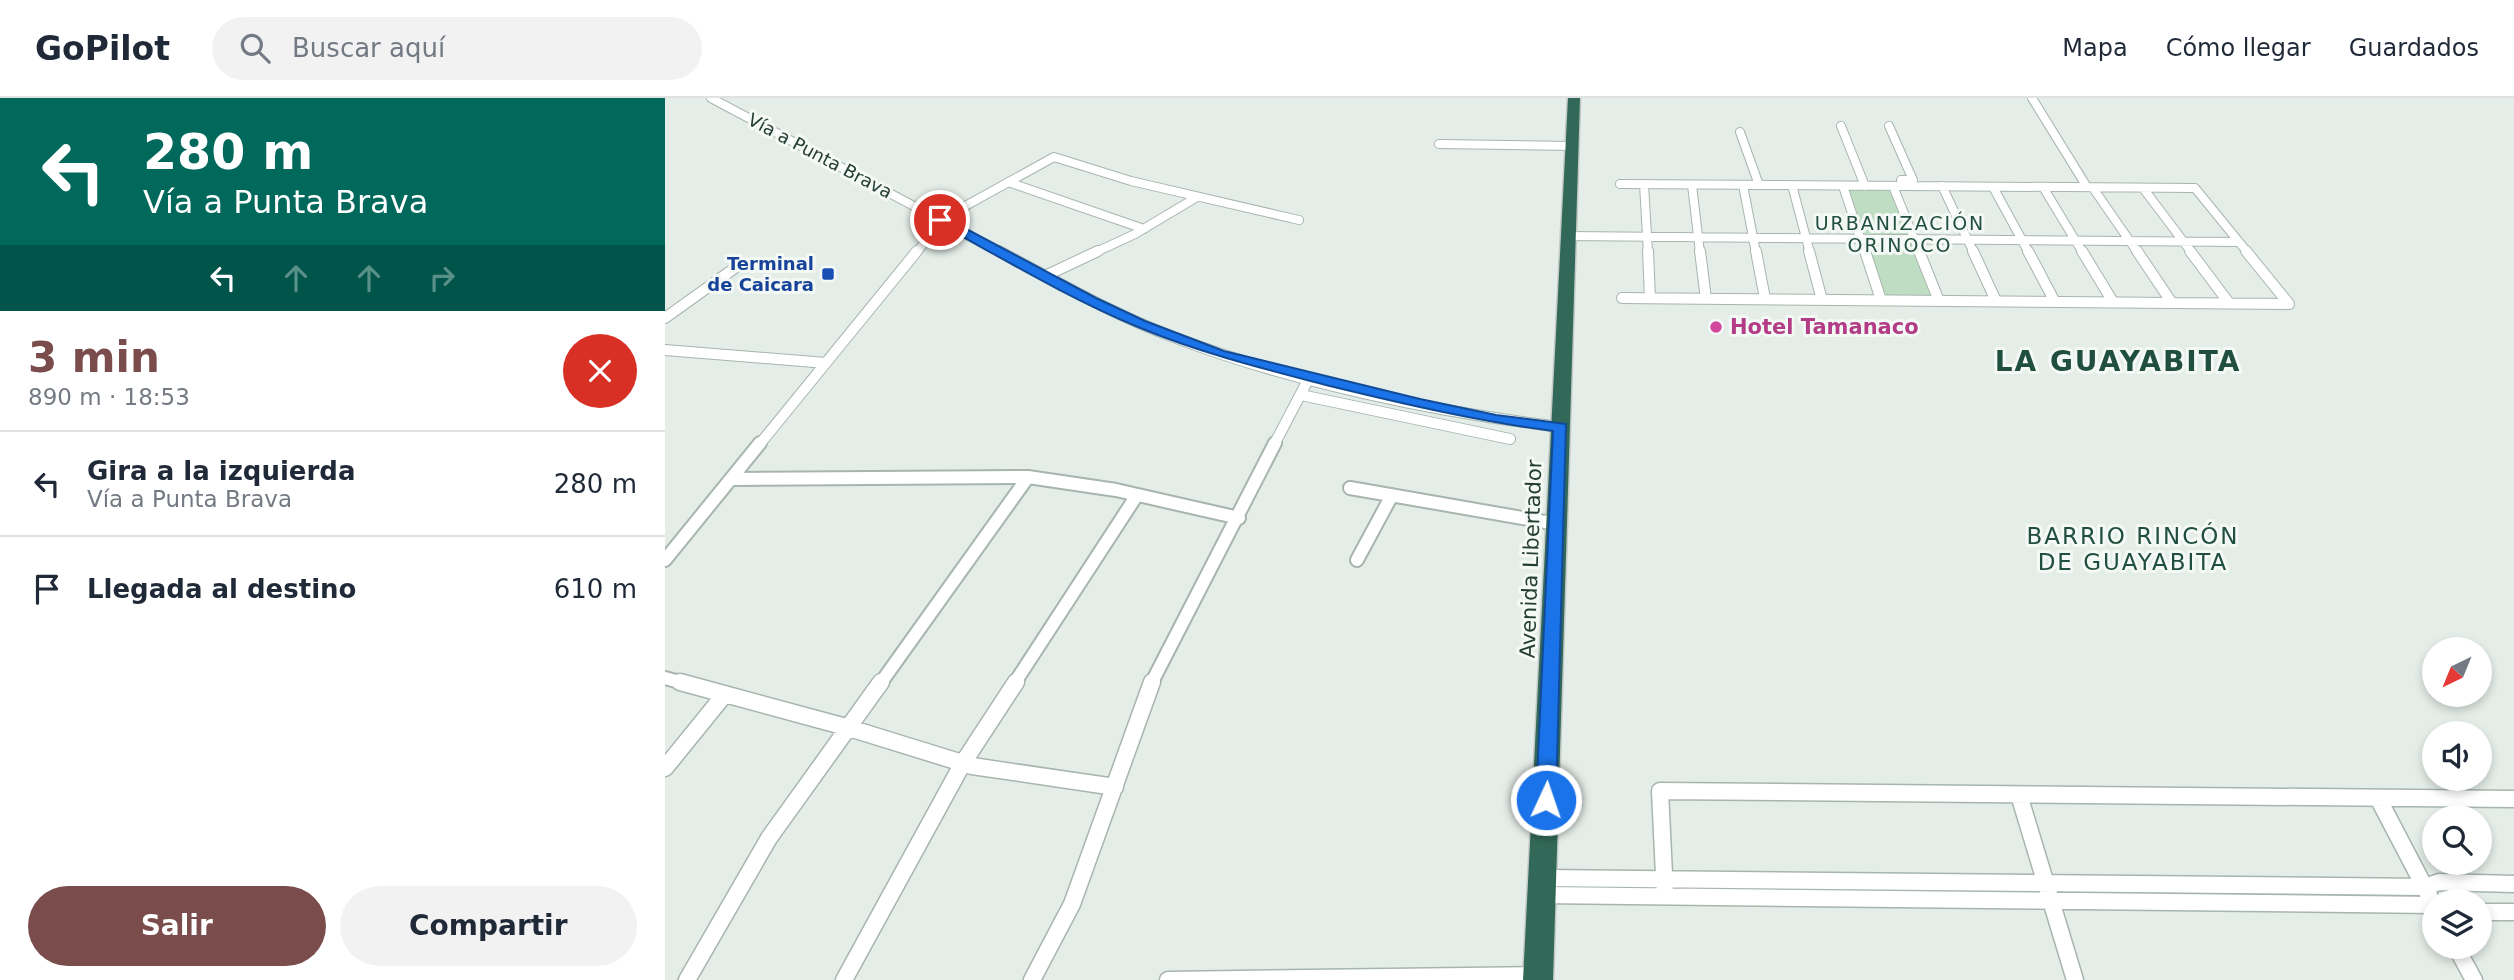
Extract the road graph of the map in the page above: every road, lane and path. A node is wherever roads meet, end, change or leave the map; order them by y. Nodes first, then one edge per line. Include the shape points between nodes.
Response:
1 (711, 98) edge
2 (1574, 98) edge
3 (2032, 98) edge
4 (1889, 125) dead end
5 (1840, 126) dead end
6 (1740, 132) dead end
7 (1439, 144) dead end
8 (1571, 146) junction
9 (1008, 182) junction
10 (1863, 183) junction
11 (1620, 184) dead end
12 (1643, 184) junction
13 (1692, 185) junction
14 (1742, 185) junction
15 (1759, 185) junction
16 (1792, 185) junction
17 (1843, 186) junction
18 (1893, 186) junction
19 (1942, 186) junction
20 (1993, 187) junction
21 (2043, 187) junction
22 (2090, 188) junction
23 (2143, 188) junction
24 (1197, 197) junction
25 (941, 220) junction
26 (1299, 220) dead end
27 (1144, 229) junction
28 (1568, 236) junction
29 (1647, 237) junction
30 (1699, 237) junction
31 (1753, 238) junction
32 (1806, 238) junction
33 (1861, 239) junction
34 (1914, 239) junction
35 (1967, 240) junction
36 (2021, 240) junction
37 (2076, 240) junction
38 (2130, 241) junction
39 (2183, 241) junction
40 (2239, 242) junction
41 (739, 265) dead end
42 (1045, 276) junction
43 (1622, 298) dead end
44 (1650, 298) junction
45 (1706, 299) junction
46 (1765, 299) junction
47 (1822, 300) junction
48 (1881, 300) junction
49 (1939, 301) junction
50 (1996, 301) junction
51 (2055, 302) junction
52 (2113, 302) junction
53 (2172, 303) junction
54 (2229, 303) junction
55 (665, 318) edge
56 (665, 350) edge
57 (826, 363) junction
58 (1309, 378) junction
59 (1301, 395) junction
60 (1560, 427) junction
61 (1510, 439) dead end
62 (1028, 477) junction
63 (731, 479) junction
64 (1350, 488) dead end
65 (1137, 495) junction
66 (1392, 495) junction
67 (1239, 518) junction
68 (1557, 524) junction
69 (665, 560) edge
70 (1357, 560) dead end
71 (665, 678) edge
72 (725, 694) junction
73 (846, 727) junction
74 (963, 763) junction
75 (665, 768) edge
76 (1115, 787) junction
77 (2019, 794) junction
78 (2378, 798) junction
79 (2514, 799) edge
80 (2046, 884) junction
81 (2514, 884) edge
82 (1542, 887) junction
83 (2425, 887) junction
84 (1664, 888) junction
85 (2051, 901) junction
86 (2422, 905) edge
87 (2492, 912) edge
88 (2514, 912) edge
89 (2463, 959) edge
90 (1476, 978) edge
91 (1538, 978) edge
92 (1285, 979) edge
93 (687, 980) edge
94 (844, 980) edge
95 (1032, 980) edge
96 (1168, 980) edge
97 (2075, 980) edge
98 (2474, 980) edge

1 - 25 street, Vía a Punta Brava
2 - 8 highway, Avenida Libertador
3 - 22 street
4 - 10 street via 1913,180
5 - 10 street
6 - 15 street
7 - 8 street
8 - 28 highway, Avenida Libertador
9 - 24 street via 1054,157
9 - 25 street
9 - 27 street
10 - 17 street
10 - 18 street
11 - 12 street
12 - 13 street
12 - 29 street
13 - 14 street
13 - 30 street
14 - 15 street
14 - 31 street
15 - 16 street
16 - 17 street
16 - 32 street
17 - 33 street
18 - 19 street
18 - 34 street
19 - 20 street
19 - 35 street
20 - 21 street
20 - 36 street
21 - 22 street
21 - 37 street
22 - 23 street
22 - 38 street
23 - 39 street
23 - 40 street via 2195,188
24 - 26 street
24 - 27 street
25 - 42 street, Vía a Punta Brava
25 - 57 street
27 - 42 street
28 - 29 street
28 - 60 highway, Avenida Libertador
29 - 30 street
29 - 44 street
30 - 31 street
30 - 45 street
31 - 32 street
31 - 46 street
32 - 33 street
32 - 47 street
33 - 34 street
33 - 48 street
34 - 35 street
34 - 49 street
35 - 36 street
35 - 50 street
36 - 37 street
36 - 51 street
37 - 38 street
37 - 52 street
38 - 39 street
38 - 53 street
39 - 40 street
39 - 54 street
40 - 54 street via 2290,304
41 - 55 street
42 - 58 street, Vía a Punta Brava via 1170,336
43 - 44 street
44 - 45 street
45 - 46 street
46 - 47 street
47 - 48 street
48 - 49 street
49 - 50 street
50 - 51 street
51 - 52 street
52 - 53 street
53 - 54 street
56 - 57 street
57 - 63 street
58 - 59 street
58 - 60 street, Vía a Punta Brava via 1496,419
59 - 61 street
59 - 67 street
60 - 68 highway, Avenida Libertador
62 - 63 street
62 - 65 street
62 - 73 street
63 - 69 street
64 - 66 street
65 - 67 street
65 - 74 street
66 - 68 street
66 - 70 street
67 - 76 street via 1151,684
68 - 82 highway, Avenida Libertador
71 - 72 street
72 - 73 street
72 - 75 street
73 - 74 street
73 - 93 street via 769,838
74 - 76 street
74 - 94 street
76 - 95 street via 1064,924
77 - 78 street
77 - 80 street
77 - 84 street via 1660,791
78 - 79 street
78 - 83 street
80 - 83 street
80 - 84 street
80 - 85 street
81 - 83 street via 2439,882
82 - 84 street
82 - 91 highway, Avenida Libertador
84 - 85 street
85 - 86 street
85 - 97 street
87 - 88 street
89 - 98 street
90 - 91 street
90 - 92 street
92 - 96 street

